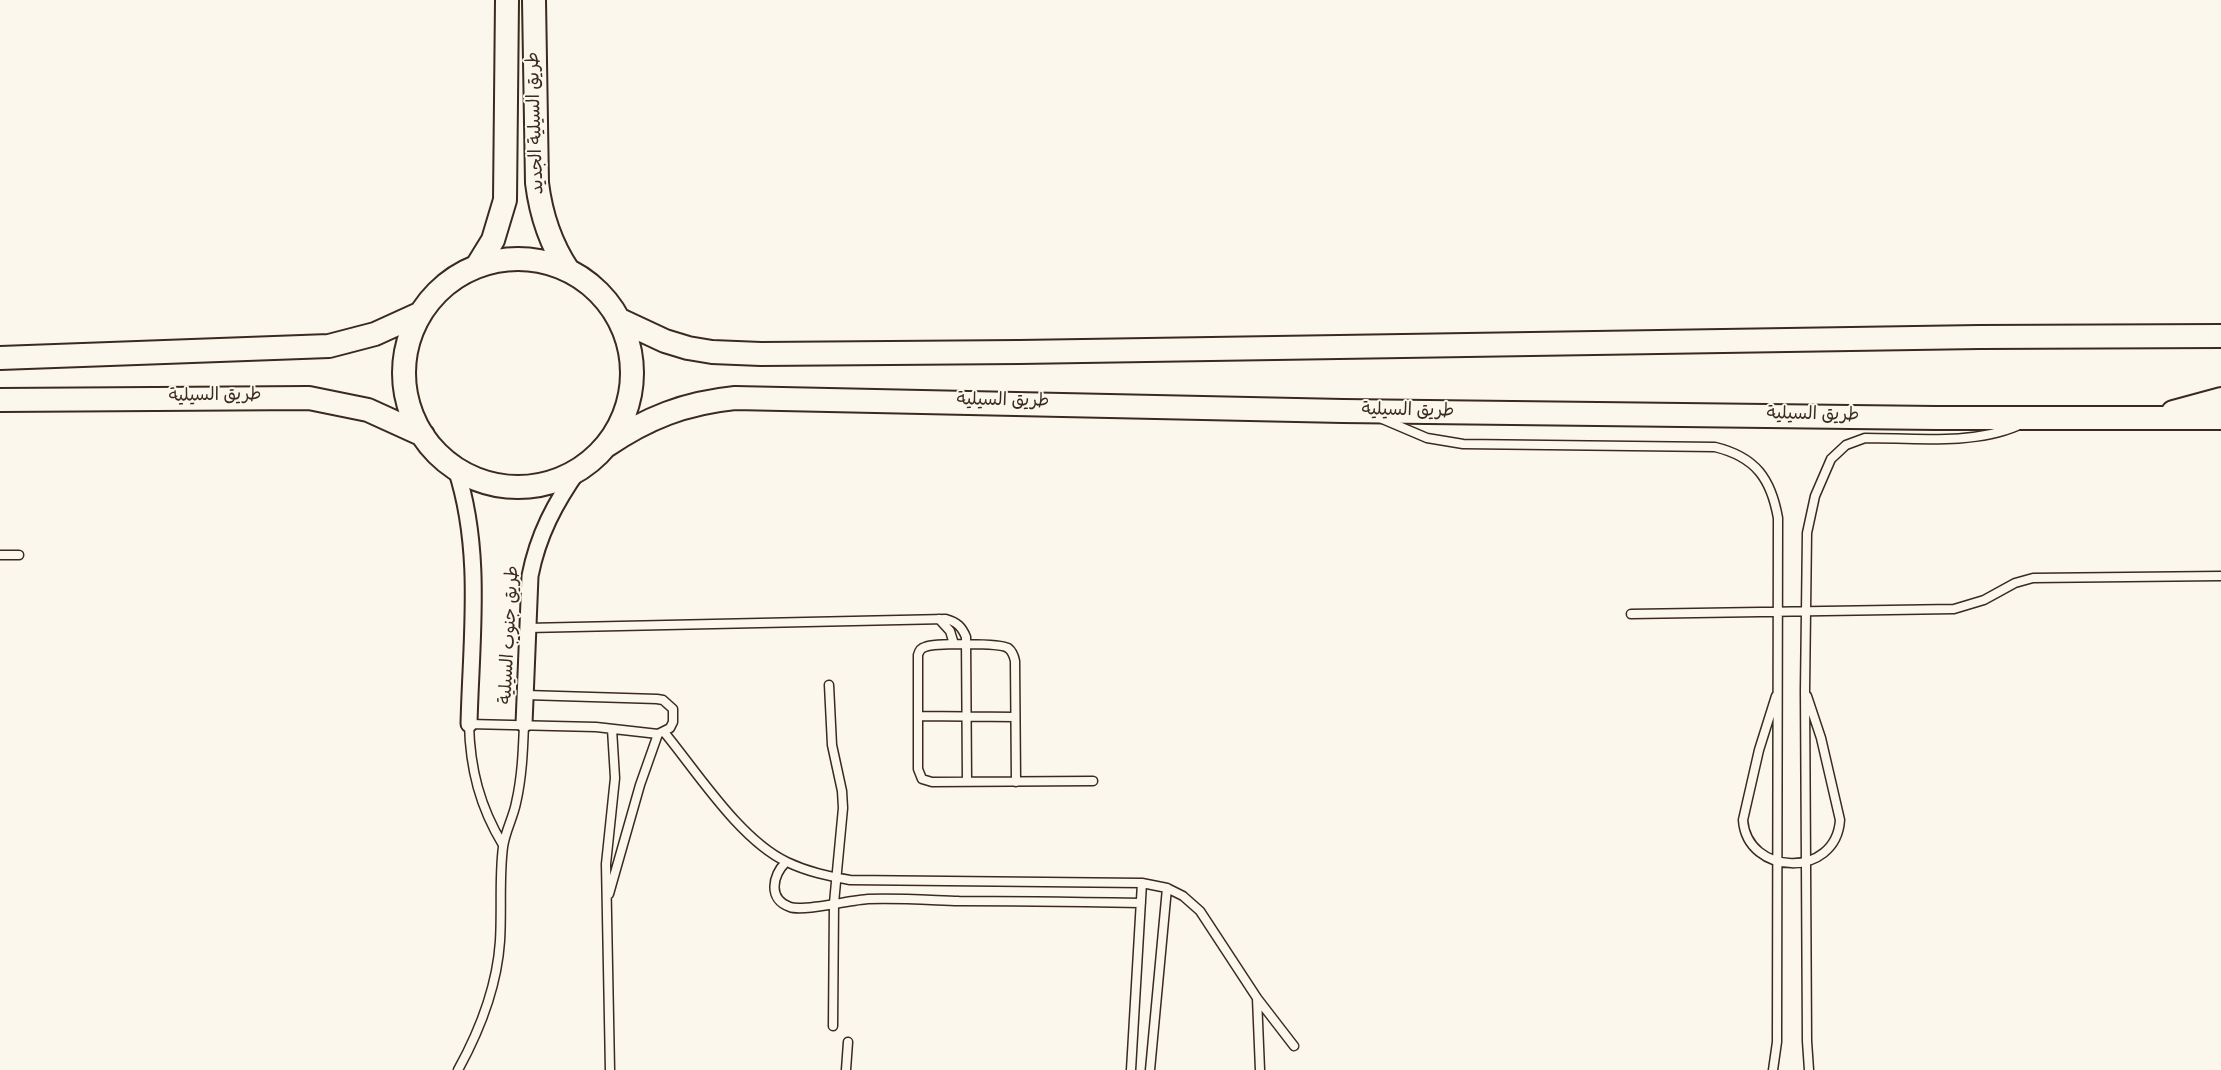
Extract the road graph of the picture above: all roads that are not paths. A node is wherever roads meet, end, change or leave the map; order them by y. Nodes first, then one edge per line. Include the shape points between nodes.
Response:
1 (508, 0) edge
2 (534, 0) edge
3 (477, 266) junction
4 (568, 270) junction
5 (420, 314) junction
6 (620, 320) junction
7 (2221, 336) edge
8 (0, 358) edge
9 (2221, 399) edge
10 (0, 400) edge
11 (1370, 412) junction
12 (2032, 418) junction
13 (2153, 418) junction
14 (2221, 418) edge
15 (423, 435) junction
16 (606, 446) junction
17 (456, 469) junction
18 (579, 469) junction
19 (19, 555) dead end
20 (0, 556) edge
21 (2221, 576) edge
22 (1778, 612) junction
23 (1807, 612) junction
24 (1631, 614) dead end
25 (939, 620) junction
26 (527, 628) junction
27 (954, 644) junction
28 (966, 644) junction
29 (829, 685) dead end
30 (1778, 690) junction
31 (1805, 690) junction
32 (526, 696) junction
33 (918, 716) junction
34 (967, 716) junction
35 (1015, 717) junction
36 (469, 724) junction
37 (524, 724) junction
38 (612, 728) junction
39 (661, 733) junction
40 (1093, 781) dead end
41 (967, 782) junction
42 (1016, 782) junction
43 (503, 845) junction
44 (1778, 861) junction
45 (786, 862) junction
46 (1807, 862) junction
47 (837, 878) junction
48 (1142, 883) junction
49 (1168, 888) junction
50 (608, 899) junction
51 (834, 903) junction
52 (1141, 903) junction
53 (1258, 998) junction
54 (833, 1026) dead end
55 (848, 1042) dead end
56 (1294, 1046) dead end
57 (458, 1070) edge
58 (610, 1070) edge
59 (846, 1070) edge
60 (1131, 1070) edge
61 (1150, 1070) edge
62 (1260, 1070) edge
63 (1773, 1070) edge
64 (1810, 1070) edge

1 - 3 main road, طريق السيلية الجديد via 505,200 493,240
2 - 4 main road, طريق السيلية الجديد via 539,201 550,237
3 - 4 main road via 523,259 551,263
3 - 5 main road via 454,278 435,294
4 - 6 main road via 589,283
5 - 8 main road via 375,334 328,346
5 - 15 main road via 409,338 404,362 405,388 411,413
6 - 7 main road via 688,348 761,354
6 - 16 main road via 629,346 633,372 631,390 621,424
9 - 13 main road
10 - 15 main road, طريق السيلية via 309,398 368,410
11 - 12 main road, طريق السيلية
11 - 16 main road, طريق السيلية via 735,398 707,401 662,414
11 - 22 lane via 1427,438 1463,444 1702,446 1739,455 1763,475 1773,494 1778,518
12 - 13 main road, طريق السيلية
12 - 23 lane via 1987,435 1866,438 1846,445 1825,468 1810,514
13 - 14 main road, طريق السيلية
15 - 17 main road
16 - 18 main road
17 - 18 main road via 480,480 505,486 530,486 556,480
17 - 36 street via 467,506 473,545
18 - 26 street, طريق جنوب السيلية via 553,509 534,552
19 - 20 lane
21 - 23 lane via 2033,578 1954,610
22 - 23 lane
22 - 24 lane
22 - 30 lane
23 - 31 lane
25 - 26 lane
25 - 27 lane via 950,630
25 - 28 lane via 959,625
26 - 32 street, طريق جنوب السيلية
27 - 28 lane
27 - 33 lane via 928,646 919,652
28 - 34 lane
28 - 35 lane via 1004,646 1011,651 1015,661
29 - 47 lane via 832,745 842,791
30 - 44 lane
30 - 44 lane via 1743,820 1745,836 1754,850
31 - 46 lane
31 - 46 lane via 1821,738 1840,820 1832,846 1818,858
32 - 37 street, طريق جنوب السيلية
32 - 39 lane via 663,700 669,704 674,716 673,722
33 - 34 lane
33 - 41 lane via 918,769 922,779
34 - 35 lane
34 - 41 lane
35 - 42 lane
36 - 37 lane
36 - 43 lane via 476,787
37 - 38 lane
37 - 43 lane via 520,785
38 - 39 lane
38 - 50 lane via 615,778 607,847
39 - 45 lane via 751,837
39 - 50 lane via 640,785
40 - 42 lane
41 - 42 lane
43 - 57 lane via 500,943 495,978 472,1046
44 - 46 lane
44 - 63 lane via 1778,1042
45 - 47 lane
45 - 51 lane via 777,870 774,882 775,894 782,903 792,908
46 - 64 lane via 1807,1041
47 - 48 lane
47 - 51 lane
48 - 49 lane
48 - 52 lane
49 - 53 lane via 1200,911
49 - 61 lane
50 - 58 lane
51 - 52 lane via 870,899
51 - 54 lane
52 - 60 lane
53 - 56 lane
53 - 62 lane
55 - 59 lane

